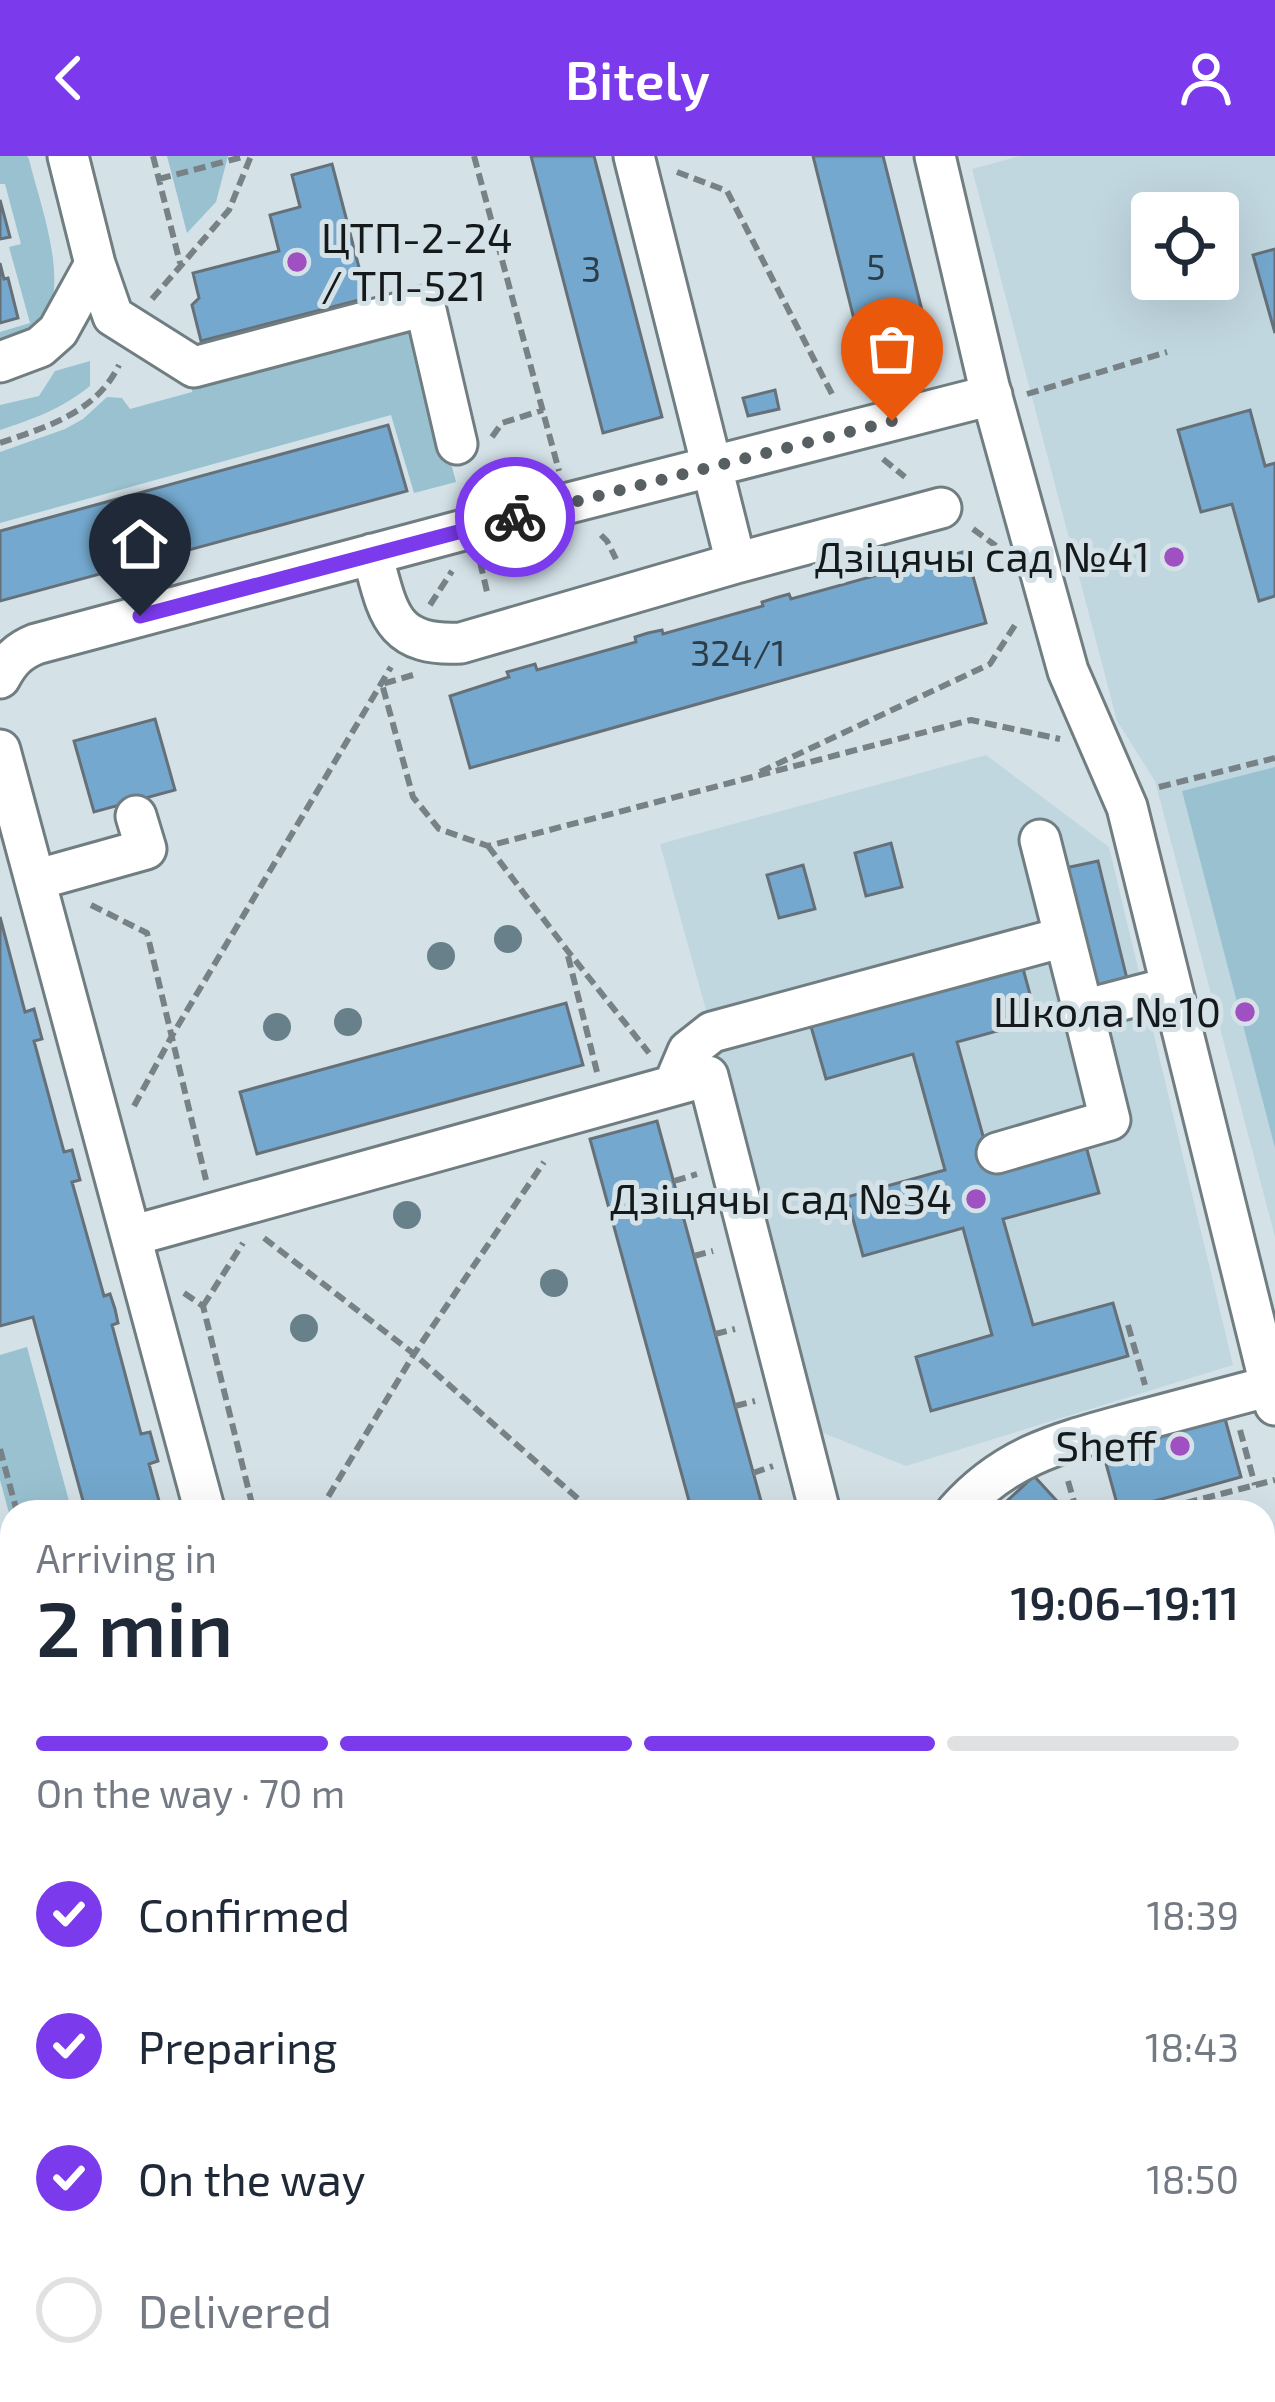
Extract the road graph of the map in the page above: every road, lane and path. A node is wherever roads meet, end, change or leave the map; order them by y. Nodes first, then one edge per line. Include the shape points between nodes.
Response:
1 (68, 156) edge
2 (153, 156) edge
3 (245, 156) edge
4 (474, 156) edge
5 (634, 156) edge
6 (935, 156) edge
7 (159, 179) junction
8 (181, 263) dead end
9 (95, 264) junction
10 (1167, 352) dead end
11 (0, 362) edge
12 (120, 363) dead end
13 (132, 371) dead end
14 (993, 399) junction
15 (543, 410) junction
16 (45, 427) dead end
17 (851, 432) junction
18 (0, 443) edge
19 (470, 447) joint
20 (711, 468) junction
21 (568, 504) junction
22 (941, 508) junction
23 (471, 528) junction
24 (371, 554) junction
25 (736, 563) junction
26 (1043, 580) junction
27 (632, 594) junction
28 (1020, 616) dead end
29 (497, 633) junction
30 (410, 635) junction
31 (0, 678) edge
32 (382, 684) junction
33 (1101, 747) junction
34 (0, 750) edge
35 (1275, 758) edge
36 (746, 778) junction
37 (1122, 796) junction
38 (136, 816) dead end
39 (1040, 840) dead end
40 (488, 845) junction
41 (35, 880) junction
42 (75, 898) dead end
43 (1064, 937) junction
44 (567, 950) junction
45 (1171, 987) junction
46 (1083, 1010) junction
47 (173, 1034) junction
48 (674, 1084) junction
49 (579, 1110) junction
50 (131, 1111) dead end
51 (997, 1153) dead end
52 (697, 1174) dead end
53 (674, 1180) dead end
54 (226, 1209) junction
55 (131, 1236) junction
56 (717, 1250) dead end
57 (694, 1256) dead end
58 (203, 1306) dead end
59 (1128, 1325) dead end
60 (737, 1328) dead end
61 (716, 1334) dead end
62 (414, 1354) junction
63 (1270, 1386) edge
64 (1231, 1397) junction
65 (756, 1400) dead end
66 (735, 1406) dead end
67 (1154, 1418) junction
68 (0, 1450) edge
69 (773, 1466) dead end
70 (753, 1473) dead end
71 (1275, 1480) edge
72 (1255, 1485) junction
73 (14, 1500) edge
74 (202, 1500) edge
75 (326, 1500) edge
76 (579, 1500) edge
77 (817, 1500) edge
78 (966, 1500) edge
79 (1197, 1500) edge

1 - 9 street
2 - 7 path
3 - 7 path
4 - 15 path
5 - 17 path via 727,191
5 - 20 street
6 - 14 street
7 - 8 path
9 - 11 street via 58,331
9 - 19 street via 113,316 194,367 425,307
10 - 14 path
12 - 13 path
14 - 17 street
14 - 26 street
15 - 19 path via 502,423
15 - 21 path
16 - 18 path
17 - 20 street
17 - 22 path
20 - 21 street
20 - 25 street
21 - 23 street
21 - 27 path via 607,541
22 - 25 street
22 - 26 path
23 - 24 street
23 - 29 path
23 - 30 path
24 - 30 street via 388,609
24 - 31 street via 36,644
25 - 27 street
26 - 33 street via 1067,671
27 - 29 street
28 - 36 path via 990,664
29 - 30 street via 461,644
30 - 32 path
32 - 40 path via 413,797 439,829
32 - 47 path
33 - 36 path via 970,720
33 - 37 street
34 - 41 street
35 - 37 path
36 - 40 path
37 - 45 street
38 - 41 street via 146,849
39 - 43 street
40 - 44 path
41 - 55 street
42 - 47 path via 147,933
43 - 46 street
43 - 48 street via 712,1032 688,1052
44 - 48 path
44 - 49 path via 600,1087
45 - 46 street
45 - 63 street
46 - 51 street via 1109,1120
47 - 50 path
47 - 54 path via 210,1197
48 - 49 street
48 - 77 street via 709,1076
49 - 54 street
49 - 62 path
52 - 53 path
54 - 55 street
55 - 74 street
56 - 57 path
58 - 62 path via 252,1229
59 - 67 path
60 - 61 path
62 - 75 path
62 - 76 path
63 - 64 street
64 - 67 street
64 - 72 path
65 - 66 path
67 - 78 street via 1035,1452
68 - 73 path
69 - 70 path
71 - 72 path
72 - 79 path

